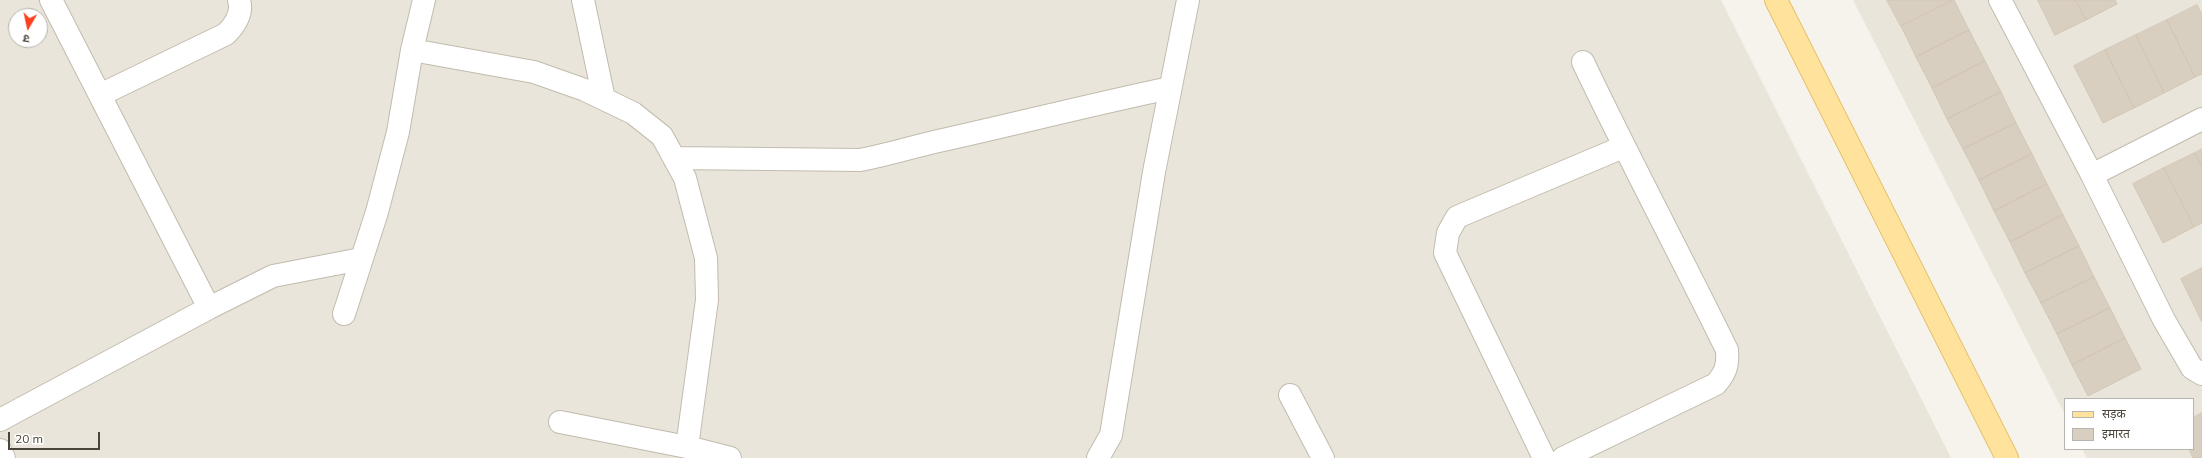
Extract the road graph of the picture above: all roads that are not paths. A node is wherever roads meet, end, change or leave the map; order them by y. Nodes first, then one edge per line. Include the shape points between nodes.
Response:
1 (51, 0) edge
2 (239, 0) edge
3 (424, 0) edge
4 (583, 0) edge
5 (1188, 0) edge
6 (1776, 0) edge
7 (2000, 0) edge
8 (412, 50) junction
9 (1583, 62) dead end
10 (1170, 88) junction
11 (100, 95) junction
12 (604, 99) junction
13 (2202, 119) edge
14 (1623, 147) junction
15 (674, 158) junction
16 (2092, 175) junction
17 (361, 259) junction
18 (209, 308) junction
19 (344, 314) dead end
20 (2202, 374) edge
21 (1290, 395) dead end
22 (0, 420) edge
23 (560, 422) dead end
24 (687, 447) junction
25 (0, 450) edge
26 (4, 458) edge
27 (730, 458) edge
28 (1098, 458) edge
29 (1323, 458) edge
30 (1544, 458) edge
31 (1563, 458) edge
32 (2007, 458) edge

1 - 11 street
2 - 11 street via 235,24 226,34
3 - 8 street
4 - 12 street
5 - 10 street
6 - 32 main road
7 - 16 street
8 - 12 street via 534,72
8 - 17 street via 398,132 377,212
9 - 14 street
10 - 15 street via 1083,106 860,160
10 - 28 street via 1111,435
11 - 18 street
12 - 15 street via 633,113 662,136
13 - 16 street
14 - 30 street via 1457,217 1448,233 1445,254
14 - 31 street via 1678,250 1726,350 1726,372 1716,384
15 - 24 street via 685,178 706,258 707,300
16 - 20 street via 2164,320 2192,368
17 - 18 street via 273,276
17 - 19 street
18 - 22 street
21 - 29 street
23 - 24 street
24 - 27 street
25 - 26 street

